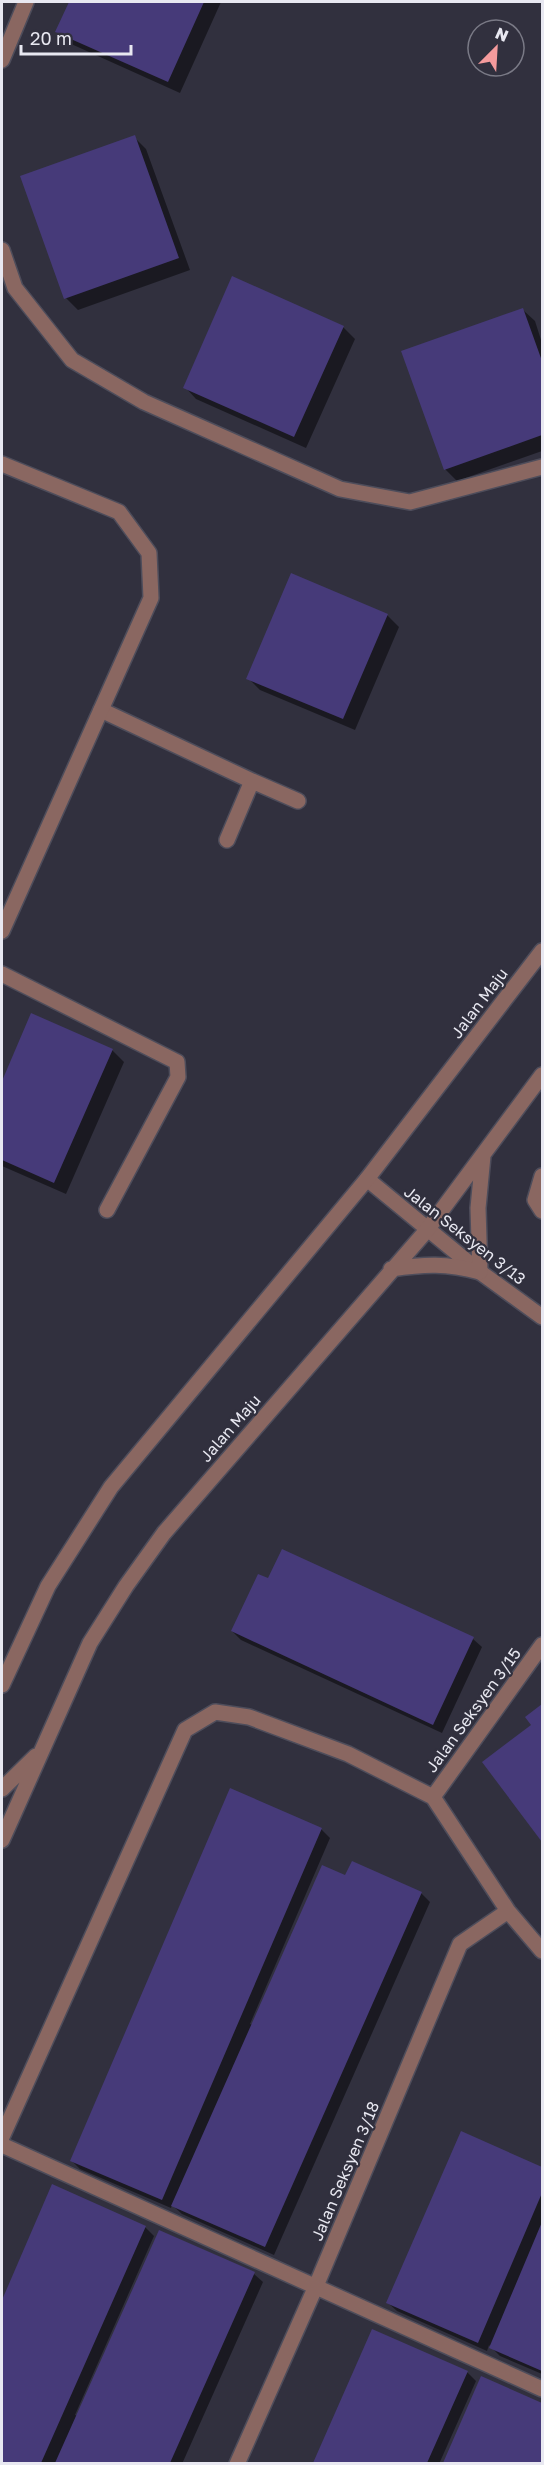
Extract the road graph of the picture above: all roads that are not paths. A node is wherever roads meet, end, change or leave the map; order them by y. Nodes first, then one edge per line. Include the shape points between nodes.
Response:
1 (26, 2) edge
2 (2, 60) edge
3 (2, 250) edge
4 (2, 464) edge
5 (543, 467) edge
6 (101, 710) junction
7 (252, 781) junction
8 (298, 801) dead end
9 (227, 840) dead end
10 (2, 931) edge
11 (543, 951) edge
12 (2, 974) edge
13 (543, 1075) edge
14 (483, 1156) junction
15 (543, 1176) edge
16 (367, 1179) junction
17 (107, 1210) dead end
18 (543, 1211) edge
19 (427, 1230) junction
20 (391, 1269) junction
21 (480, 1272) junction
22 (543, 1317) edge
23 (543, 1645) edge
24 (2, 1685) edge
25 (44, 1747) junction
26 (2, 1789) edge
27 (433, 1797) junction
28 (2, 1840) edge
29 (508, 1911) junction
30 (543, 1951) edge
31 (2, 2137) edge
32 (2, 2145) edge
33 (316, 2286) junction
34 (543, 2389) edge
35 (237, 2463) edge

1 - 2 street
3 - 5 street via 15,288 72,360 144,402 340,489 410,502
4 - 6 street via 119,512 149,553 151,598
6 - 7 street
6 - 10 street
7 - 8 street
7 - 9 street
11 - 16 street, Jalan Maju
12 - 17 street via 177,1062 178,1077
13 - 14 street, Jalan Maju
14 - 19 street, Jalan Maju
14 - 21 street via 478,1208
15 - 18 street via 535,1200
16 - 19 street, Jalan Seksyen 3/13
16 - 24 street, Jalan Maju via 111,1486 48,1586
19 - 20 street, Jalan Maju
19 - 21 street, Jalan Seksyen 3/13
20 - 21 street via 451,1264
20 - 25 street, Jalan Maju via 164,1533 90,1643
21 - 22 street, Jalan Seksyen 3/13
23 - 27 street, Jalan Seksyen 3/15
25 - 26 street
25 - 28 street, Jalan Maju
27 - 29 street
27 - 31 street via 348,1754 249,1717 215,1712 185,1730
29 - 30 street
29 - 33 street, Jalan Seksyen 3/18 via 460,1944
32 - 33 street
33 - 34 street
33 - 35 street, Jalan Seksyen 3/18

